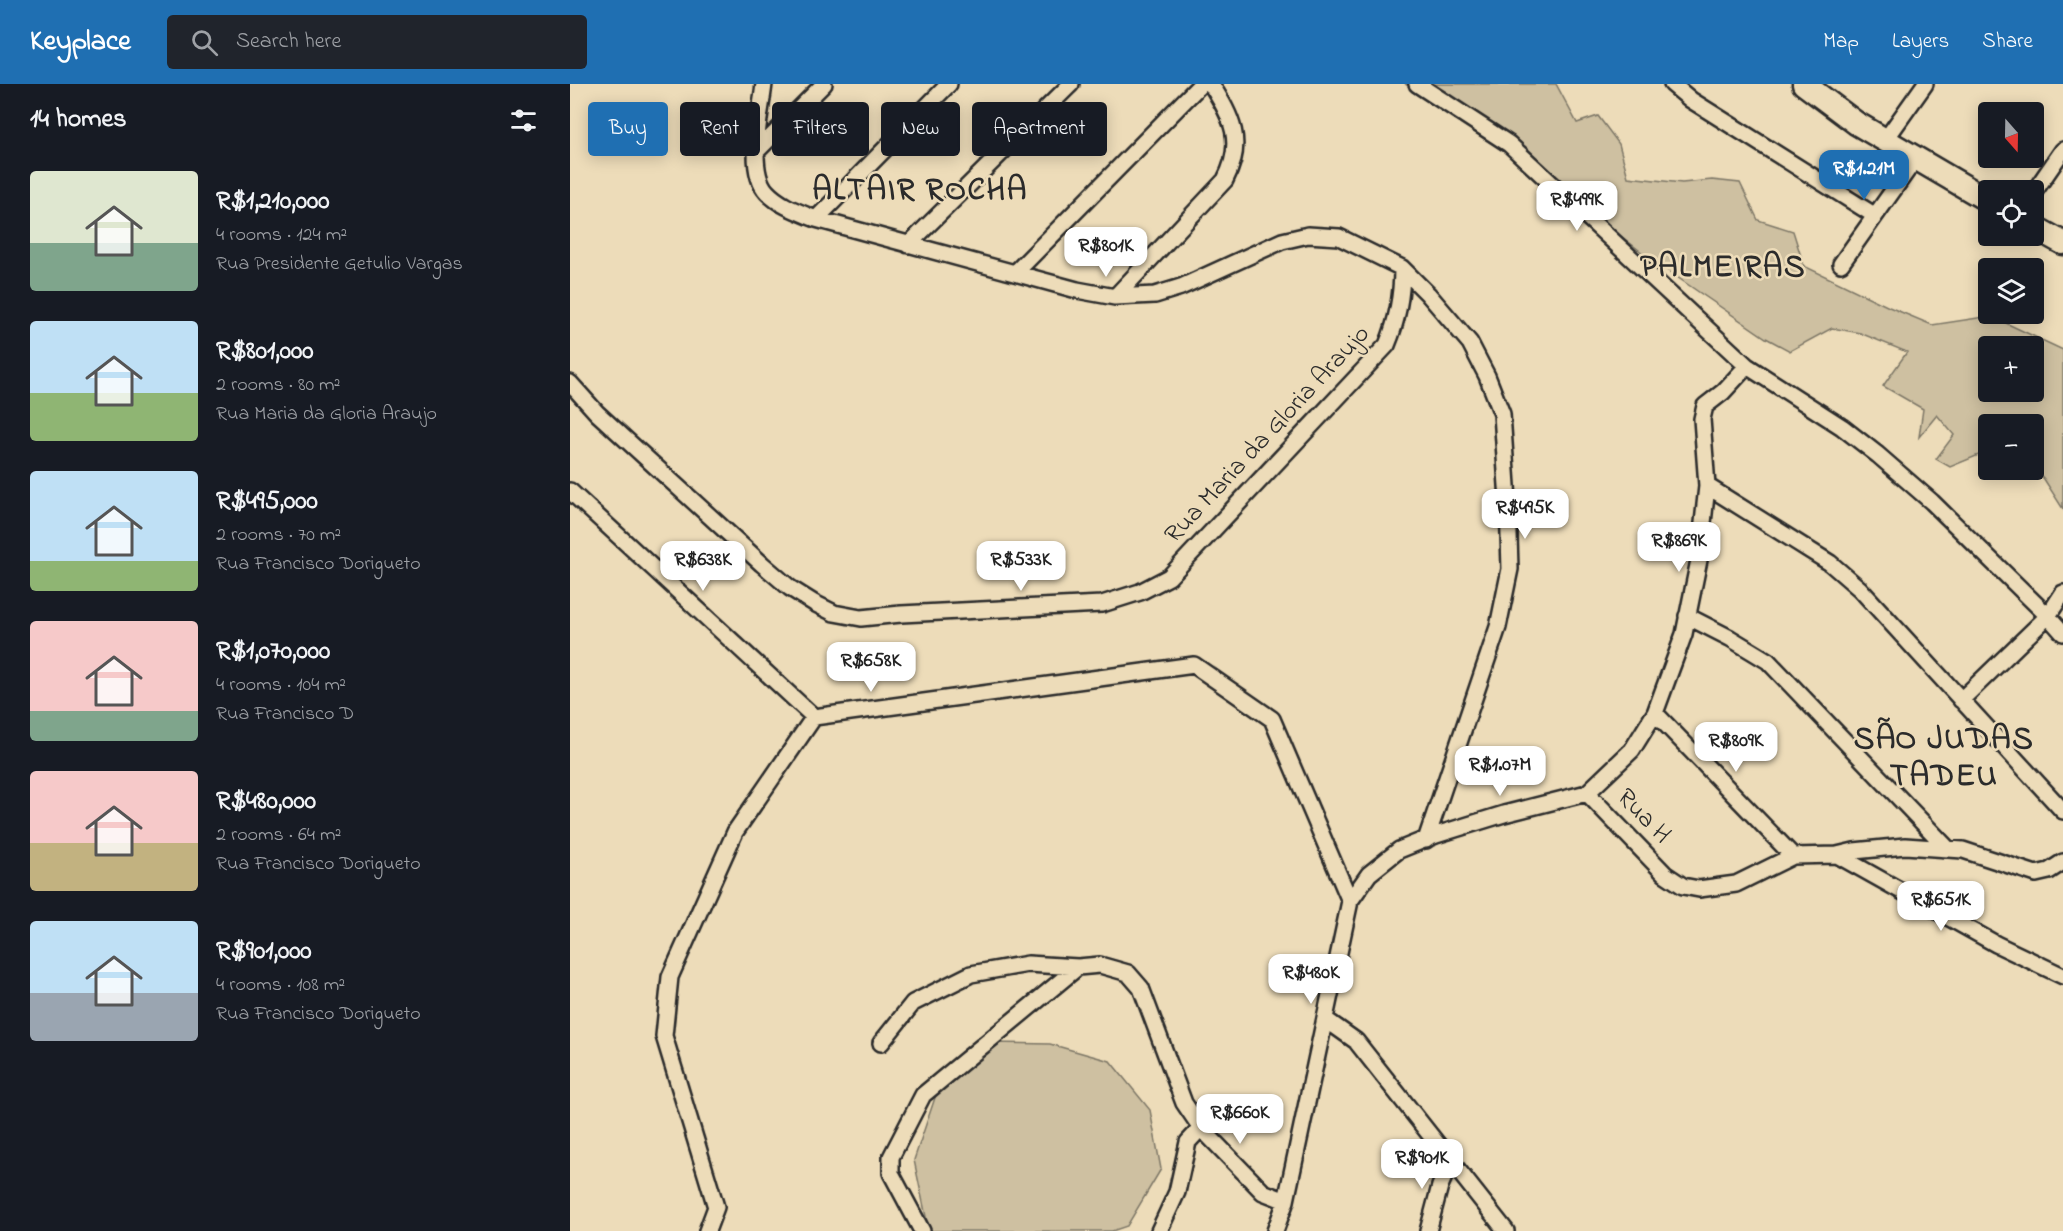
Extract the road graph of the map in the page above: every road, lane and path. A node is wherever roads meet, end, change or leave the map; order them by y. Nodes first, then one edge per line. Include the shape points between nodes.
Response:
1 (764, 84) edge
2 (824, 84) edge
3 (949, 84) edge
4 (1071, 84) edge
5 (1201, 84) edge
6 (1211, 84) edge
7 (1417, 84) edge
8 (1672, 84) edge
9 (1804, 84) edge
10 (1925, 84) edge
11 (760, 118) edge
12 (1886, 139) junction
13 (760, 148) edge
14 (2063, 150) edge
15 (756, 156) edge
16 (1916, 158) junction
17 (2042, 180) edge
18 (1978, 195) edge
19 (1874, 215) junction
20 (816, 219) junction
21 (2044, 233) edge
22 (2063, 243) edge
23 (908, 245) junction
24 (1840, 264) dead end
25 (1402, 268) junction
26 (1015, 273) junction
27 (1115, 297) junction
28 (1747, 366) junction
29 (570, 383) edge
30 (1707, 486) junction
31 (570, 491) edge
32 (2063, 593) edge
33 (1687, 616) junction
34 (2048, 616) junction
35 (2063, 633) edge
36 (1961, 700) junction
37 (1655, 713) junction
38 (814, 717) junction
39 (1587, 793) junction
40 (2063, 812) edge
41 (1426, 840) junction
42 (1948, 849) junction
43 (1837, 855) junction
44 (1793, 856) junction
45 (2063, 862) edge
46 (1350, 901) junction
47 (1078, 967) junction
48 (2063, 976) edge
49 (1325, 1018) junction
50 (881, 1043) dead end
51 (1201, 1128) junction
52 (1451, 1161) junction
53 (1286, 1201) junction
54 (707, 1231) edge
55 (922, 1231) edge
56 (1159, 1231) edge
57 (1275, 1231) edge
58 (1428, 1231) edge
59 (1506, 1231) edge

1 - 11 street
2 - 13 street
3 - 20 street
4 - 23 street
5 - 26 street
6 - 27 street via 1233,127 1236,148 1231,168 1225,180
7 - 28 street via 1509,144
8 - 19 street via 1691,100
9 - 12 street via 1856,123
10 - 12 street
12 - 16 street
14 - 17 street
15 - 20 street via 760,182 768,193
16 - 18 street
16 - 19 street
19 - 24 street
20 - 23 street
21 - 22 street
23 - 26 street
25 - 27 street via 1339,237 1308,235 1282,241 1181,287 1155,295
25 - 29 street, Rua Maria da Gloria Araujo via 1397,320 1387,345 1169,577 1140,592 1102,604 861,618 834,613 776,576
25 - 41 street via 1470,343 1487,375 1502,414 1508,500 1509,569 1498,627
26 - 27 street
28 - 30 street via 1705,406 1702,419
28 - 34 street via 1878,455 1932,502
30 - 33 street via 1699,560
30 - 36 street via 1830,563 1860,589
31 - 38 street
32 - 34 street
33 - 37 street
33 - 42 street via 1768,662
34 - 35 street
34 - 36 street
36 - 40 street
37 - 39 street via 1632,750
37 - 44 street
38 - 46 street via 1194,665 1272,719
38 - 54 street via 735,832 670,977 664,1036 716,1207
39 - 41 street via 1504,814
39 - 44 street, Rua H via 1665,874 1683,886 1699,889 1736,884
41 - 46 street via 1399,850 1369,874
42 - 43 street via 1905,846
42 - 45 street via 1963,850 2036,874 2049,872
43 - 44 street
43 - 48 street via 1996,944
46 - 49 street
47 - 50 street via 1028,964 970,974 913,1003
47 - 51 street via 1100,964 1128,973 1142,988 1184,1103
47 - 55 street via 923,1095 891,1157 891,1173
49 - 52 street via 1356,1041
49 - 53 street
51 - 53 street via 1263,1192
51 - 56 street via 1188,1142 1177,1192
52 - 58 street
52 - 59 street
53 - 57 street

